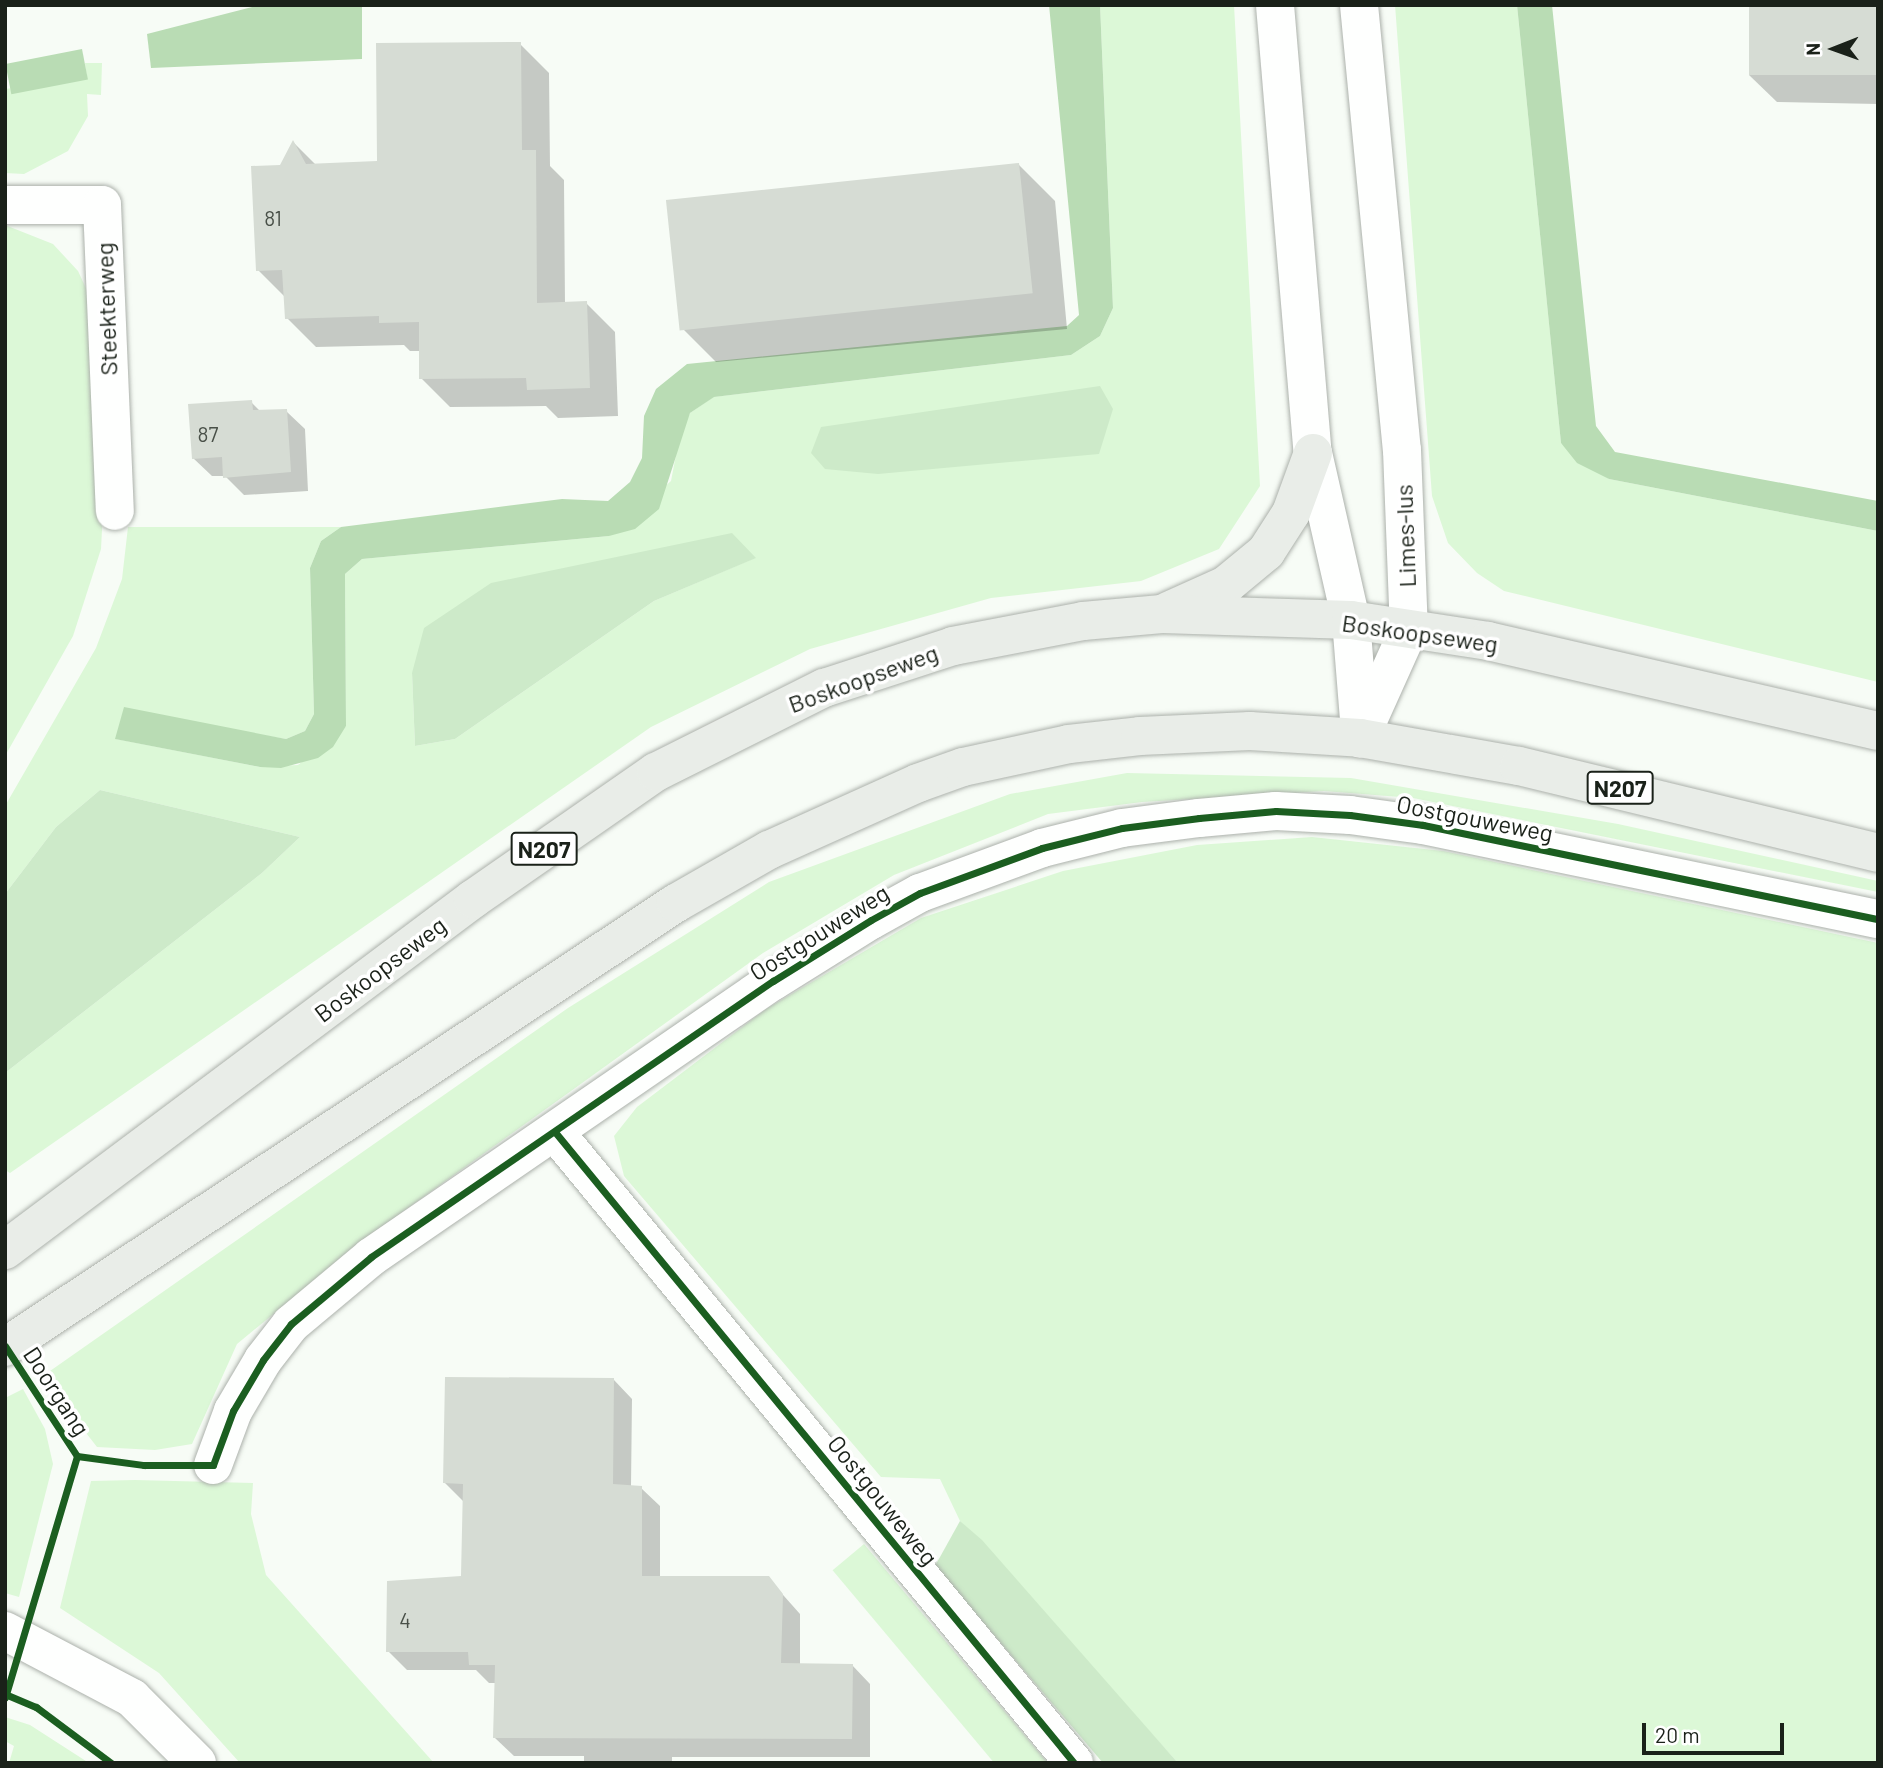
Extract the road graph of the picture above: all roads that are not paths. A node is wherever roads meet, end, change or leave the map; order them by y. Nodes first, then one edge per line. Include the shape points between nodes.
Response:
1 (1275, 5) edge
2 (1359, 5) edge
3 (5, 205) edge
4 (1313, 453) junction
5 (115, 510) dead end
6 (1162, 614) junction
7 (1351, 620) junction
8 (1409, 629) junction
9 (1878, 732) edge
10 (1360, 738) junction
11 (1878, 853) edge
12 (1878, 919) edge
13 (555, 1132) junction
14 (5, 1250) edge
15 (5, 1347) edge
16 (213, 1465) dead end
17 (5, 1631) edge
18 (197, 1763) edge
19 (1074, 1763) edge

1 - 4 street
2 - 8 street, Limes-lus via 1402,450
3 - 5 street, Steekterweg via 102,205
4 - 6 main road via 1291,513 1266,552 1226,584
4 - 7 street
6 - 7 main road, Boskoopseweg / N207
6 - 14 main road, Boskoopseweg / N207 via 1004,633 932,652 824,688 695,750 472,899
7 - 8 main road, Boskoopseweg / N207
7 - 10 street
8 - 9 main road, Boskoopseweg / N207 via 1488,641
8 - 10 street, Limes-lus
10 - 11 main road, N207 via 1520,766
10 - 15 main road, N207 via 1250,731 1101,739 963,767 865,806 769,850 677,904
12 - 13 street, Oostgouweweg via 1437,828 1350,815 1276,811 1122,828 1042,848 920,893 774,981
13 - 16 street, Oostgouweweg via 371,1256 291,1324 262,1360 233,1411
13 - 19 street, Oostgouweweg
17 - 18 street via 132,1698

